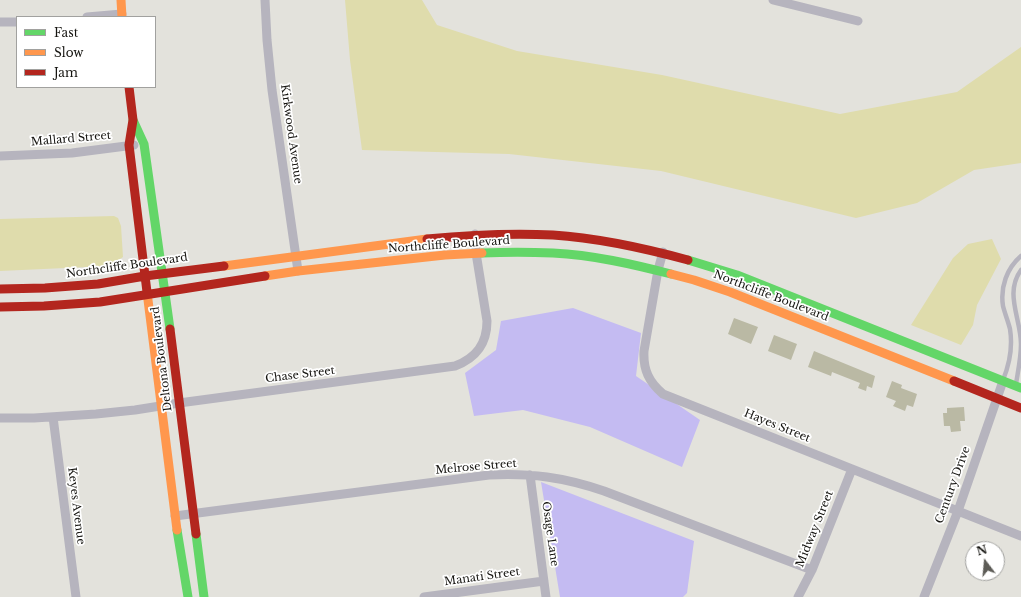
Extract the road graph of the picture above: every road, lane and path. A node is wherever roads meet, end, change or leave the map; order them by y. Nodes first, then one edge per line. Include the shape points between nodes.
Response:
1 (122, 0) edge
2 (265, 0) edge
3 (774, 0) edge
4 (122, 15) edge
5 (104, 16) edge
6 (858, 21) dead end
7 (0, 22) edge
8 (16, 22) edge
9 (129, 88) edge
10 (133, 120) junction
11 (144, 144) junction
12 (129, 145) junction
13 (0, 156) edge
14 (474, 234) junction
15 (663, 252) junction
16 (476, 253) junction
17 (1021, 256) edge
18 (296, 257) junction
19 (658, 270) junction
20 (1021, 270) edge
21 (298, 272) junction
22 (163, 273) junction
23 (145, 276) junction
24 (0, 289) edge
25 (166, 292) junction
26 (147, 294) junction
27 (0, 307) edge
28 (1003, 381) junction
29 (1018, 387) edge
30 (997, 398) junction
31 (179, 403) junction
32 (162, 405) junction
33 (1021, 408) edge
34 (53, 417) junction
35 (0, 418) edge
36 (852, 469) junction
37 (530, 475) junction
38 (958, 511) junction
39 (194, 513) junction
40 (175, 516) junction
41 (1021, 536) edge
42 (812, 570) junction
43 (544, 581) junction
44 (76, 597) edge
45 (188, 597) edge
46 (204, 597) edge
47 (424, 597) edge
48 (546, 597) edge
49 (798, 597) edge
50 (924, 597) edge

1 - 4 main road
2 - 18 street, Kirkwood Avenue via 272,90
3 - 6 street
4 - 5 street
7 - 8 street
9 - 10 main road, Deltona Boulevard
10 - 11 main road, Deltona Boulevard
10 - 12 main road, Deltona Boulevard
11 - 12 street, Mallard Street
11 - 22 main road, Deltona Boulevard
12 - 13 street, Mallard Street via 72,152
12 - 23 main road, Deltona Boulevard
14 - 15 main road, Northcliffe Boulevard via 554,235 594,239
14 - 16 street, Chase Street
14 - 18 main road, Northcliffe Boulevard
15 - 19 street, Hayes Street
15 - 28 main road, Northcliffe Boulevard via 737,275
16 - 19 main road, Northcliffe Boulevard via 513,252 591,257
16 - 21 main road, Northcliffe Boulevard
16 - 31 street, Chase Street via 487,330 481,348 465,363
17 - 28 lane via 1006,274 1003,288 1003,306 1010,329 1011,346 1010,362
18 - 21 street, Kirkwood Avenue
18 - 22 main road, Northcliffe Boulevard
19 - 30 main road, Northcliffe Boulevard via 730,292
19 - 36 street, Hayes Street via 644,351 645,370 655,388 673,399
20 - 29 lane via 1014,285 1013,298 1021,344
21 - 25 main road, Northcliffe Boulevard
22 - 23 main road, Northcliffe Boulevard
22 - 25 main road, Deltona Boulevard
23 - 24 main road, Northcliffe Boulevard via 98,284
23 - 26 main road, Deltona Boulevard
25 - 26 main road, Northcliffe Boulevard
25 - 31 main road, Deltona Boulevard
26 - 27 main road, Northcliffe Boulevard via 100,302
26 - 32 main road, Deltona Boulevard
28 - 29 main road, Northcliffe Boulevard
28 - 30 street, Century Drive
30 - 33 main road, Northcliffe Boulevard
30 - 38 street, Century Drive
31 - 32 street, Chase Street
31 - 39 main road, Deltona Boulevard
32 - 34 street, Chase Street
32 - 40 main road, Deltona Boulevard
34 - 35 street, Chase Street
34 - 44 street, Keyes Avenue
36 - 38 street, Hayes Street
36 - 42 street, Midway Street
37 - 39 street, Melrose Street via 489,475
37 - 42 street, Melrose Street via 581,483
37 - 43 street, Osage Lane
38 - 41 street, Hayes Street
38 - 50 street, Century Drive
39 - 40 street, Melrose Street
39 - 46 main road, Deltona Boulevard
40 - 45 main road, Deltona Boulevard
42 - 49 street, Midway Street
43 - 47 street, Manati Street
43 - 48 street, Osage Lane

